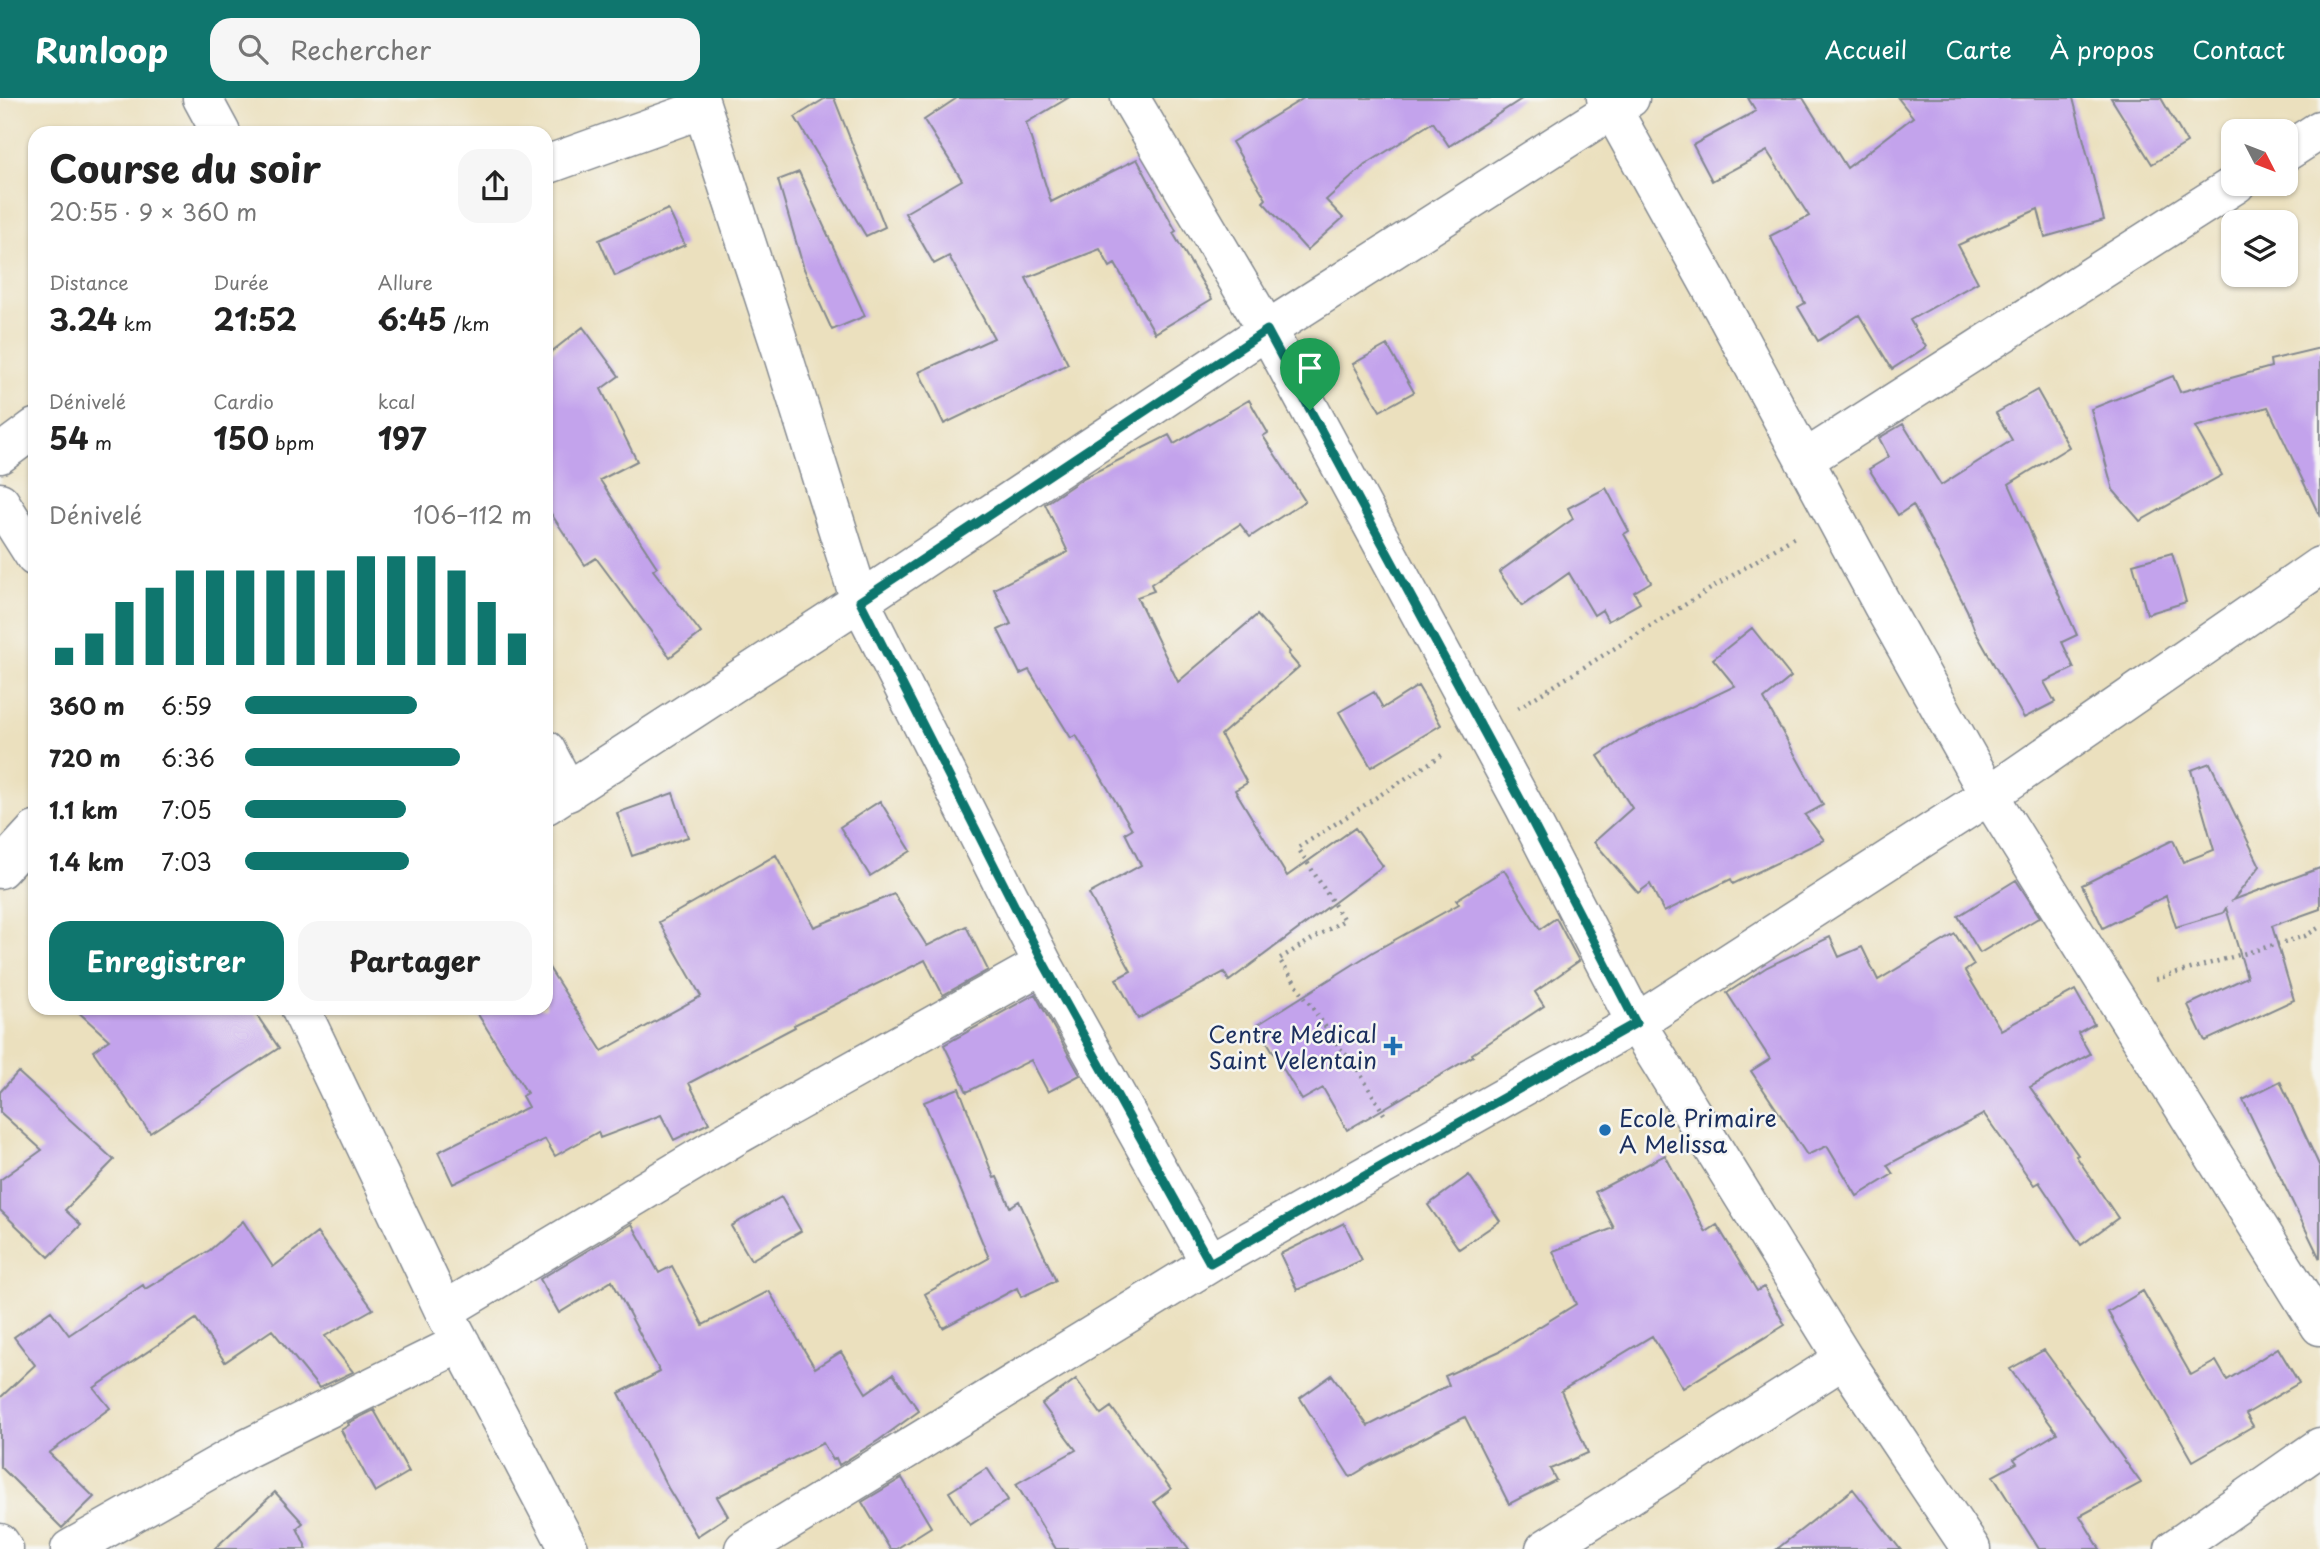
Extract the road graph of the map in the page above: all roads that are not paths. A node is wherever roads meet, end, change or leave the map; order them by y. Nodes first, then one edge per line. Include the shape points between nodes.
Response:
1 (202, 98) edge
2 (1130, 98) edge
3 (1616, 102) edge
4 (700, 104) edge
5 (217, 126) edge
6 (2320, 130) edge
7 (2298, 144) edge
8 (553, 162) edge
9 (2221, 194) edge
10 (1267, 330) junction
11 (1804, 460) junction
12 (0, 502) edge
13 (28, 546) edge
14 (2320, 566) edge
15 (860, 601) junction
16 (553, 781) edge
17 (1989, 795) junction
18 (557, 798) edge
19 (28, 839) edge
20 (0, 869) edge
21 (1044, 964) junction
22 (303, 1015) edge
23 (1636, 1023) junction
24 (1210, 1263) junction
25 (2320, 1326) edge
26 (452, 1327) junction
27 (1844, 1359) junction
28 (2320, 1447) edge
29 (0, 1543) edge
30 (4, 1549) edge
31 (70, 1549) edge
32 (569, 1549) edge
33 (744, 1549) edge
34 (1545, 1549) edge
35 (1971, 1549) edge
36 (2174, 1549) edge

1 - 5 street
2 - 10 street
3 - 10 street
3 - 11 street
4 - 8 street
4 - 15 street
6 - 7 street
9 - 11 street
10 - 15 street
10 - 23 street
11 - 17 street
12 - 13 street
14 - 17 street
15 - 18 street
15 - 21 street
16 - 18 street
17 - 23 street
17 - 25 street
19 - 20 street
21 - 24 street
21 - 26 street via 739,1134
22 - 26 street
23 - 24 street
23 - 27 street
24 - 33 street
26 - 31 street
26 - 32 street
27 - 34 street
27 - 35 street
28 - 36 street
29 - 30 street

